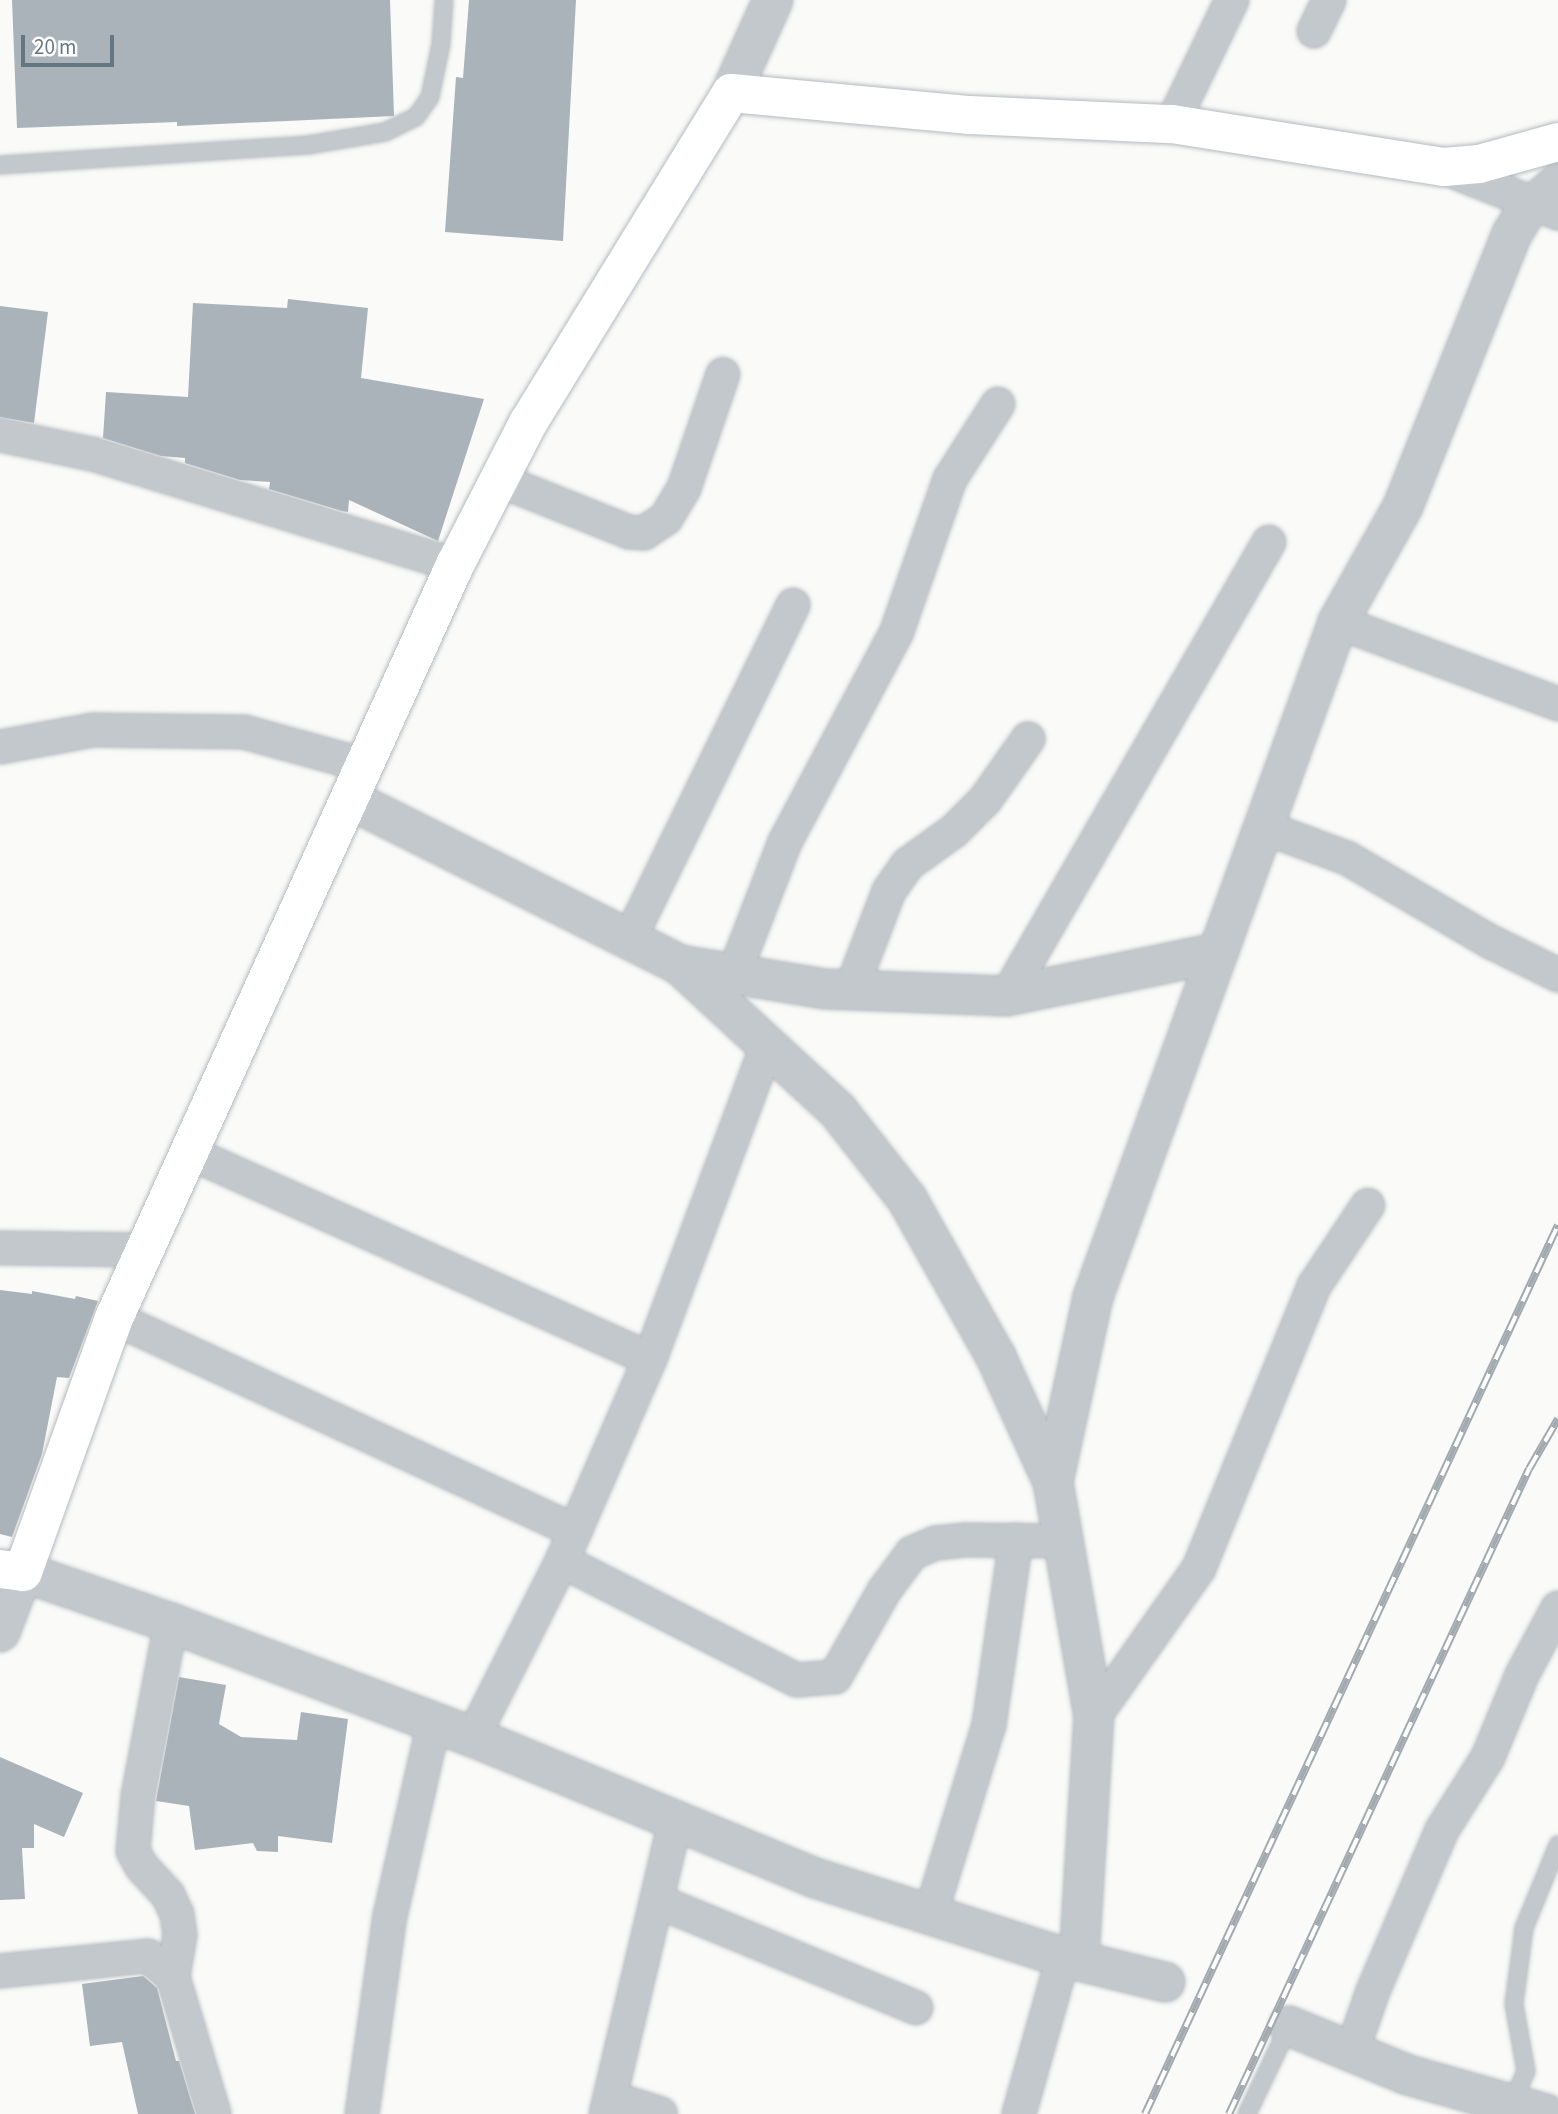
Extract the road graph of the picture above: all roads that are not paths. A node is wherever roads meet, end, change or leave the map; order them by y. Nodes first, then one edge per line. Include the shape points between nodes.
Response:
1 (444, 0) edge
2 (773, 0) edge
3 (1232, 0) edge
4 (1329, 0) edge
5 (1314, 31) dead end
6 (731, 93) junction
7 (1172, 124) junction
8 (1558, 142) edge
9 (0, 165) edge
10 (1444, 167) junction
11 (1551, 199) edge
12 (723, 374) dead end
13 (998, 404) dead end
14 (0, 435) edge
15 (499, 480) junction
16 (1269, 542) dead end
17 (455, 565) junction
18 (793, 605) dead end
19 (1338, 622) junction
20 (1558, 704) edge
21 (1028, 739) dead end
22 (0, 747) edge
23 (365, 765) junction
24 (349, 799) junction
25 (1264, 827) junction
26 (629, 940) junction
27 (1217, 953) junction
28 (680, 965) junction
29 (734, 974) junction
30 (1558, 975) edge
31 (851, 990) junction
32 (1007, 996) junction
33 (767, 1046) junction
34 (188, 1152) junction
35 (1368, 1205) dead end
36 (0, 1248) edge
37 (144, 1250) junction
38 (114, 1318) junction
39 (650, 1359) junction
40 (1053, 1482) junction
41 (575, 1531) junction
42 (1016, 1540) junction
43 (1063, 1541) junction
44 (562, 1561) junction
45 (12, 1570) edge
46 (1558, 1608) edge
47 (171, 1623) junction
48 (0, 1632) edge
49 (1094, 1717) junction
50 (434, 1723) junction
51 (472, 1737) junction
52 (676, 1819) junction
53 (1558, 1845) edge
54 (657, 1901) junction
55 (931, 1913) junction
56 (1071, 1958) junction
57 (0, 1971) edge
58 (173, 1977) junction
59 (1166, 1982) dead end
60 (916, 2008) dead end
61 (1289, 2026) joint
62 (1351, 2054) junction
63 (608, 2106) edge
64 (1522, 2110) edge
65 (214, 2114) edge
66 (362, 2114) edge
67 (661, 2114) edge
68 (1019, 2114) edge
69 (1247, 2114) edge

1 - 9 lane via 430,97 416,117 385,132 308,145
2 - 6 street
3 - 7 street
4 - 5 street
6 - 7 main road via 970,115
6 - 15 main road via 528,423
7 - 10 main road
8 - 10 main road via 1504,158
10 - 11 street
11 - 19 street via 1511,234 1402,506
12 - 15 street via 684,488 666,518 644,533 629,532
13 - 29 street via 950,479 897,631 785,842
14 - 17 street via 92,454
15 - 17 main road
16 - 32 street
17 - 23 main road
18 - 26 street
19 - 20 street
19 - 25 street
21 - 31 street via 985,800 954,831 908,864 889,891
22 - 23 street via 94,730 244,732
23 - 24 main road
24 - 26 street
24 - 34 main road
25 - 27 street
25 - 30 street via 1347,858 1491,942
26 - 28 street
27 - 32 street
27 - 40 street via 1093,1297
28 - 29 street
28 - 33 street
29 - 31 street
31 - 32 street
33 - 39 street
33 - 40 street via 838,1111 907,1199 996,1357
34 - 37 main road
34 - 39 street
35 - 49 street via 1314,1286 1199,1568
36 - 37 street
37 - 38 main road
38 - 41 street
38 - 45 main road
39 - 41 street
40 - 43 street
41 - 44 street
42 - 43 street
42 - 44 street via 936,1543 912,1553 884,1591 835,1677 797,1680
42 - 55 street via 989,1725
43 - 49 street
44 - 51 street
45 - 47 street
45 - 48 street
46 - 62 street via 1522,1675 1488,1757 1442,1830
47 - 50 street
47 - 58 street via 138,1796 134,1851 177,1914 180,1935
49 - 56 street
50 - 51 street
50 - 66 street via 390,1916
51 - 52 street
52 - 54 street
52 - 55 street via 815,1878
53 - 64 lane via 1524,1928 1514,2004 1526,2071
54 - 60 street
54 - 63 street
55 - 56 street
56 - 59 street
56 - 68 street
57 - 58 street via 148,1956
58 - 65 street
61 - 62 street
61 - 69 lane
62 - 64 street
63 - 67 street

